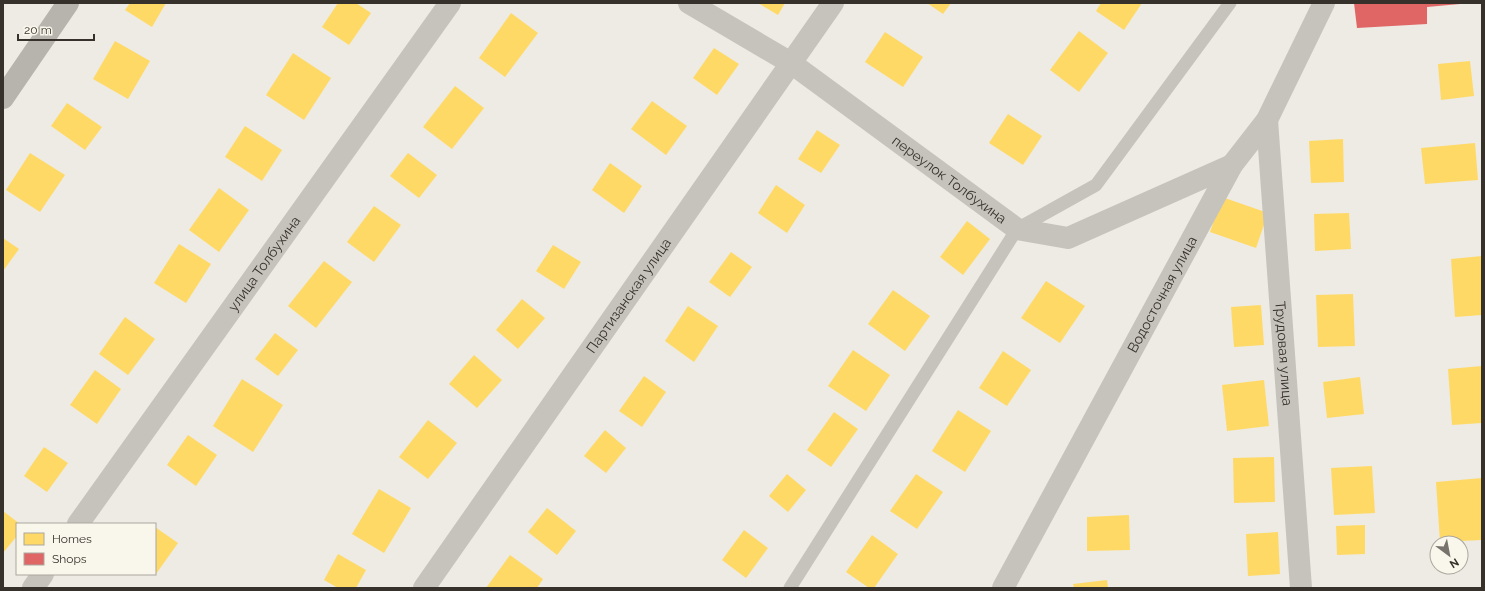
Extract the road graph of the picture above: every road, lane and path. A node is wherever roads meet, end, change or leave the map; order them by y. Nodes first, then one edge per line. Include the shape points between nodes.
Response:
1 (68, 3) edge
2 (450, 3) edge
3 (689, 3) edge
4 (833, 3) edge
5 (1230, 3) edge
6 (1324, 3) edge
7 (791, 63) junction
8 (3, 98) edge
9 (1266, 120) junction
10 (1232, 165) junction
11 (1017, 229) junction
12 (79, 523) edge
13 (42, 575) edge
14 (33, 588) edge
15 (424, 588) edge
16 (790, 588) edge
17 (1003, 588) edge
18 (1302, 588) edge

1 - 8 street
2 - 12 street, улица Толбухина
3 - 7 street, переулок Толбухина
4 - 7 street, Партизанская улица
5 - 11 lane via 1096,184
6 - 9 street, Водосточная улица
7 - 11 street, переулок Толбухина
7 - 15 street, Партизанская улица
9 - 10 street, Водосточная улица
9 - 18 street, Трудовая улица
10 - 11 street, переулок Толбухина via 1068,238
10 - 17 street, Водосточная улица
11 - 16 lane
13 - 14 street

